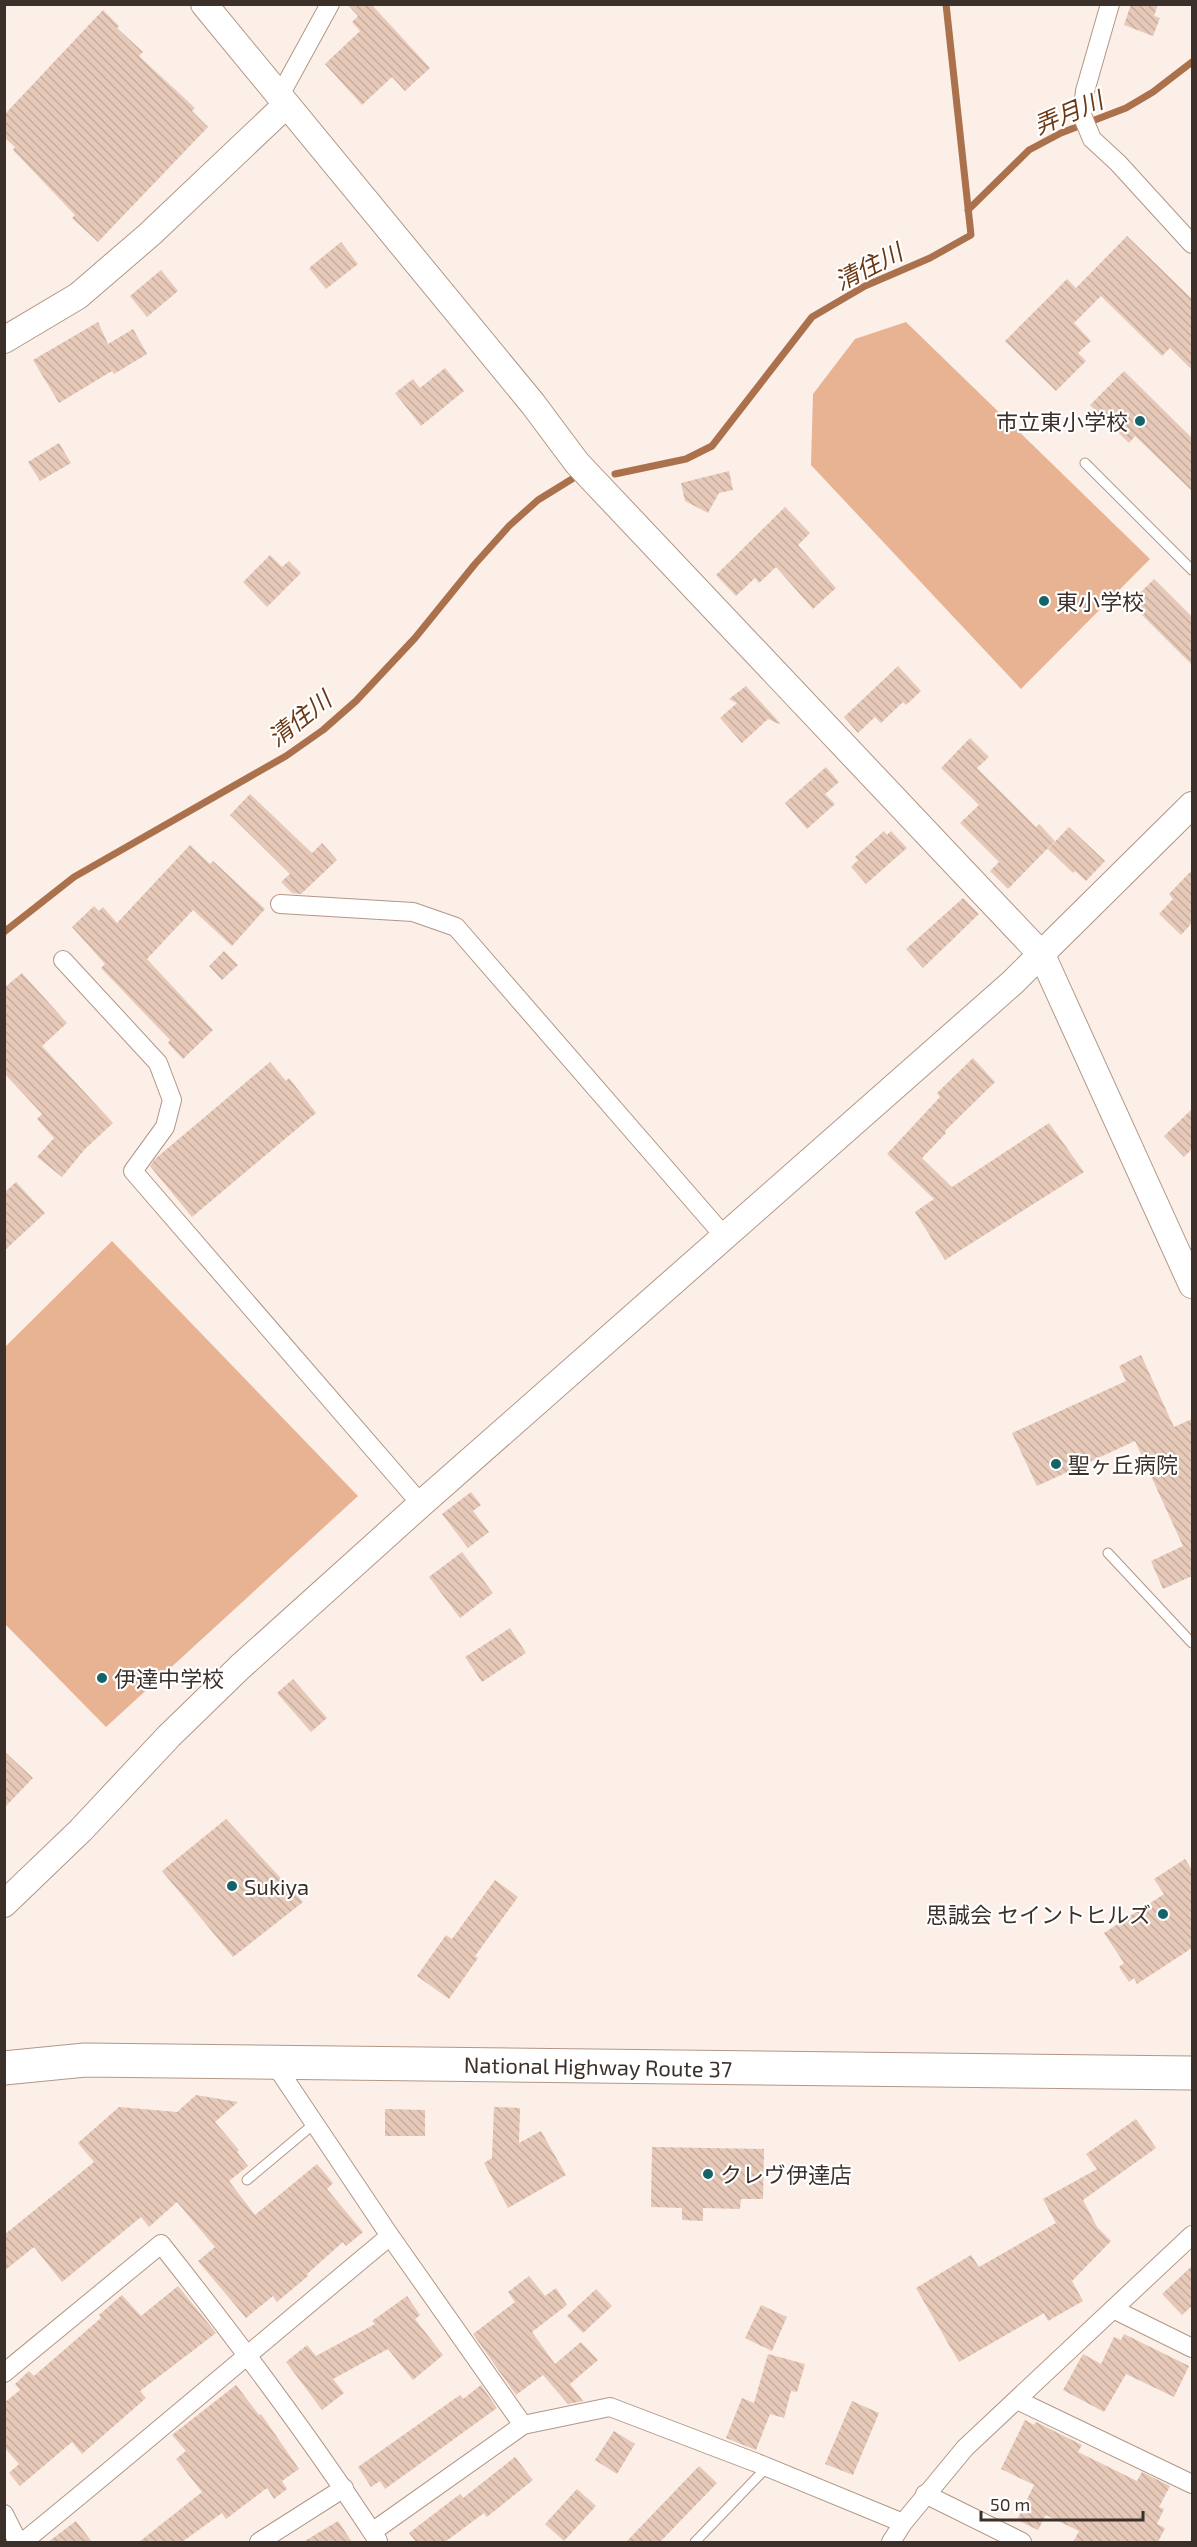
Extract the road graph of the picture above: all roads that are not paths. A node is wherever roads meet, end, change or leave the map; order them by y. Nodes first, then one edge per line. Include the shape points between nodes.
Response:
1 (204, 4) edge
2 (330, 4) edge
3 (1110, 4) edge
4 (282, 102) junction
5 (1192, 244) edge
6 (4, 340) edge
7 (1085, 464) dead end
8 (1192, 570) edge
9 (1192, 805) edge
10 (280, 904) dead end
11 (1042, 955) junction
12 (63, 960) dead end
13 (725, 1237) junction
14 (1192, 1285) edge
15 (421, 1504) junction
16 (1108, 1553) dead end
17 (1192, 1643) edge
18 (4, 1904) edge
19 (274, 2062) junction
20 (4, 2068) edge
21 (1192, 2073) edge
22 (315, 2123) junction
23 (247, 2180) dead end
24 (1192, 2235) edge
25 (390, 2236) junction
26 (1113, 2309) junction
27 (1192, 2348) edge
28 (248, 2354) junction
29 (4, 2373) edge
30 (1017, 2400) junction
31 (523, 2425) junction
32 (767, 2467) junction
33 (1192, 2484) edge
34 (344, 2488) junction
35 (926, 2494) junction
36 (4, 2514) edge
37 (903, 2523) junction
38 (376, 2537) edge
39 (18, 2542) edge
40 (23, 2542) edge
41 (259, 2542) edge
42 (695, 2542) edge
43 (891, 2542) edge
44 (1023, 2542) edge

1 - 4 street
2 - 4 street
3 - 5 street via 1082,115 1092,139
4 - 6 street via 150,234 78,296
4 - 11 street via 577,463
7 - 8 lane
9 - 11 street
10 - 13 street via 413,912 456,927
11 - 13 street
11 - 14 street
12 - 15 street via 158,1063 172,1100 165,1127 134,1171
13 - 15 street
15 - 18 street via 240,1667
16 - 17 lane
19 - 20 highway, National Highway Route 37 via 85,2060
19 - 21 highway, National Highway Route 37
19 - 22 street
22 - 23 lane
22 - 25 street
24 - 26 street
25 - 28 street
25 - 31 street
26 - 27 street
26 - 30 street
28 - 29 street via 161,2244
28 - 34 street
28 - 40 street
30 - 33 street
30 - 35 street via 965,2448
31 - 32 street via 609,2407
31 - 38 street
32 - 37 street
32 - 42 lane
34 - 38 street
34 - 41 street
35 - 37 street
35 - 44 street
36 - 39 street
37 - 43 street

